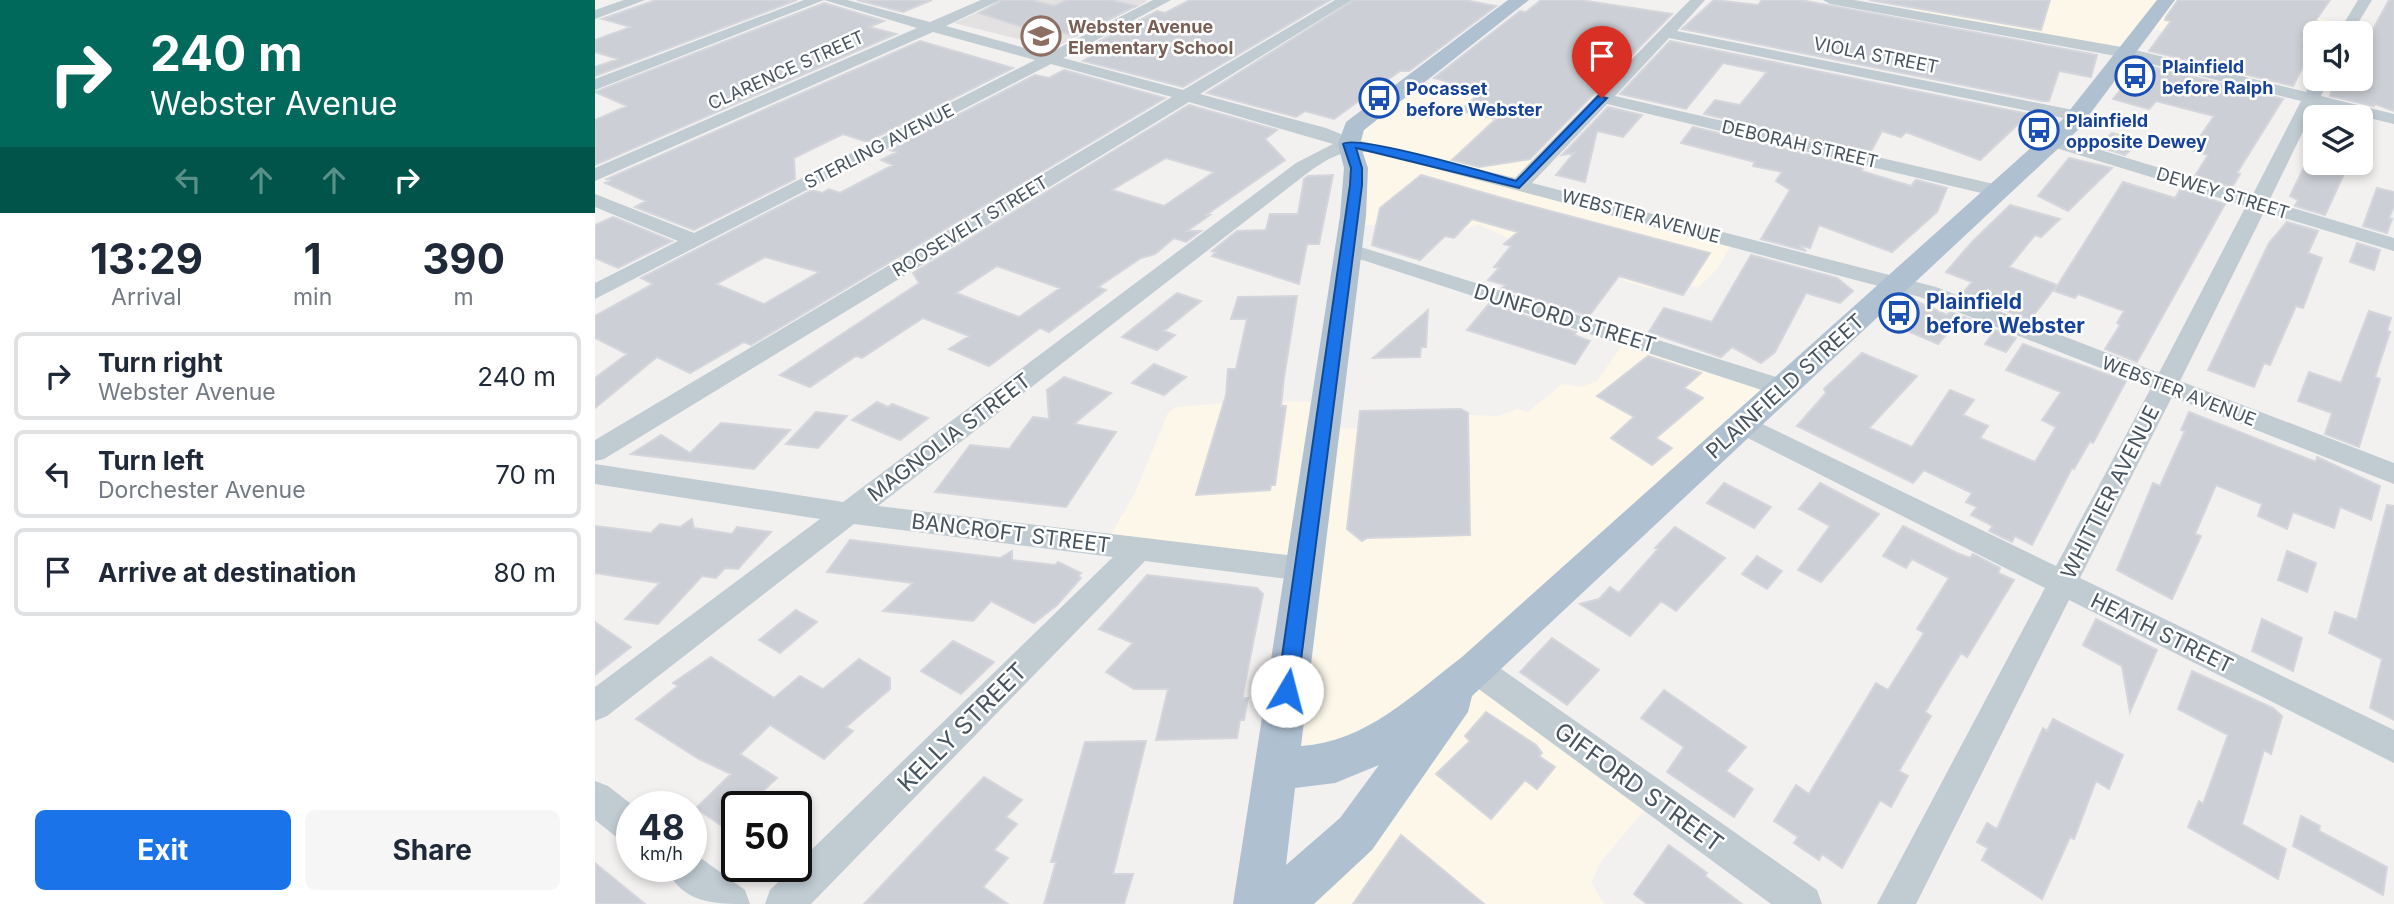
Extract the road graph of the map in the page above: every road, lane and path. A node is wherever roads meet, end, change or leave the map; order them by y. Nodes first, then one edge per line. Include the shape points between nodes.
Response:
1 (638, 0) edge
2 (817, 0) edge
3 (831, 0) edge
4 (993, 0) edge
5 (1164, 0) edge
6 (1345, 0) edge
7 (1520, 0) edge
8 (1698, 0) edge
9 (1830, 0) edge
10 (2164, 0) edge
11 (2365, 0) edge
12 (595, 15) edge
13 (2353, 21) edge
14 (933, 26) junction
15 (1666, 33) junction
16 (2127, 53) junction
17 (1050, 58) junction
18 (595, 85) edge
19 (2303, 86) edge
20 (2314, 91) edge
21 (2324, 91) edge
22 (1188, 96) junction
23 (1602, 98) junction
24 (2078, 116) junction
25 (2394, 119) edge
26 (2052, 141) junction
27 (1349, 144) junction
28 (1303, 167) junction
29 (595, 175) edge
30 (1356, 176) junction
31 (1519, 185) junction
32 (1998, 191) junction
33 (595, 200) edge
34 (2258, 204) junction
35 (695, 241) junction
36 (2394, 245) edge
37 (1348, 249) junction
38 (1895, 285) junction
39 (595, 292) edge
40 (2165, 386) junction
41 (1783, 388) junction
42 (1743, 425) junction
43 (595, 452) edge
44 (595, 474) edge
45 (2394, 474) edge
46 (849, 513) junction
47 (1140, 548) junction
48 (1304, 569) junction
49 (2062, 585) junction
50 (1476, 669) junction
51 (595, 706) edge
52 (2394, 747) edge
53 (1274, 768) junction
54 (595, 798) edge
55 (616, 814) edge
56 (703, 882) edge
57 (731, 904) edge
58 (784, 904) edge
59 (1257, 904) edge
60 (1278, 904) edge
61 (1803, 904) edge
62 (1896, 904) edge

1 - 12 street
2 - 18 street
3 - 14 street, WEBSTER AVENUE
4 - 14 street, CLARENCE STREET
5 - 17 street, STERLING AVENUE
6 - 22 street, ROOSEVELT STREET
7 - 27 main road via 1354,127
8 - 15 street
9 - 16 street
10 - 16 main road, PLAINFIELD STREET
11 - 13 street
14 - 17 street, WEBSTER AVENUE
14 - 29 street, CLARENCE STREET
15 - 23 street
15 - 24 street, VIOLA STREET
16 - 19 street
16 - 24 main road, PLAINFIELD STREET
17 - 22 street, WEBSTER AVENUE
17 - 35 street, STERLING AVENUE
20 - 34 street, WHITTIER AVENUE
21 - 25 street
22 - 27 street, WEBSTER AVENUE
22 - 43 street, ROOSEVELT STREET
23 - 31 street
23 - 32 street, DEBORAH STREET
24 - 26 main road, PLAINFIELD STREET
26 - 32 main road, PLAINFIELD STREET
26 - 34 street, DEWEY STREET
27 - 28 street, MAGNOLIA STREET
27 - 30 main road
27 - 31 street, WEBSTER AVENUE
28 - 30 street via 1330,165
28 - 46 street, MAGNOLIA STREET
30 - 37 main road
31 - 38 street, WEBSTER AVENUE
32 - 38 main road, PLAINFIELD STREET
33 - 35 street
34 - 36 street, DEWEY STREET
34 - 40 street, WHITTIER AVENUE
35 - 39 street, STERLING AVENUE
37 - 41 street, DUNFORD STREET
37 - 48 main road
38 - 40 street, WEBSTER AVENUE via 1932,293
38 - 41 main road, PLAINFIELD STREET
40 - 45 street, WEBSTER AVENUE
40 - 49 street, WHITTIER AVENUE
41 - 42 main road, PLAINFIELD STREET
42 - 49 street, HEATH STREET
42 - 50 main road, PLAINFIELD STREET
44 - 46 street, BANCROFT STREET
46 - 47 street, BANCROFT STREET
46 - 51 street, MAGNOLIA STREET
47 - 48 street, BANCROFT STREET
47 - 58 street, KELLY STREET
48 - 53 main road
49 - 52 street, HEATH STREET
49 - 62 street, WHITTIER AVENUE
50 - 53 main road, PLAINFIELD STREET via 1354,756 1331,763
50 - 60 main road, PLAINFIELD STREET via 1375,812 1336,854
50 - 61 street, GIFFORD STREET
53 - 59 main road
54 - 55 street
56 - 57 street

